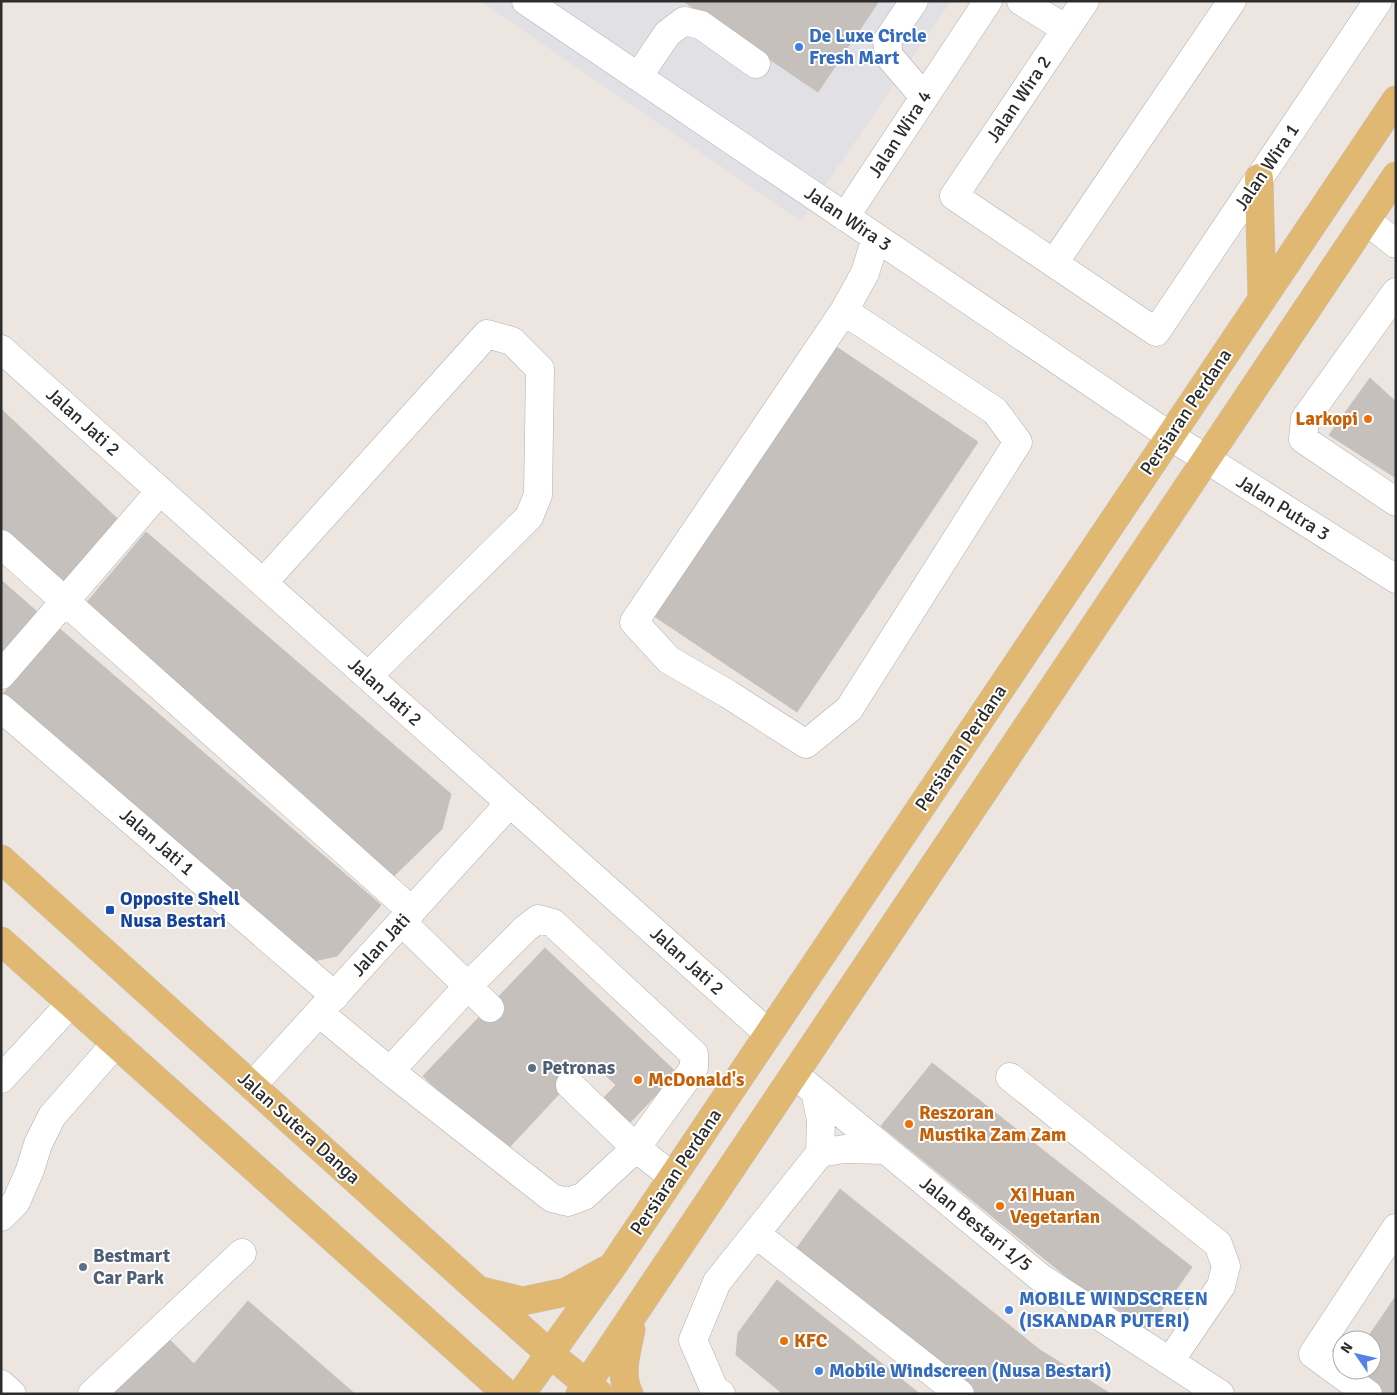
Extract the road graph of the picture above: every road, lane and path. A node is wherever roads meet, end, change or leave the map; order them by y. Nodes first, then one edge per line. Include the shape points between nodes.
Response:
1 (526, 1) edge
2 (914, 1) edge
3 (988, 1) edge
4 (1021, 1) edge
5 (1085, 1) edge
6 (1232, 1) edge
7 (1378, 1) edge
8 (1066, 29) junction
9 (756, 64) dead end
10 (638, 77) junction
11 (924, 98) junction
12 (1396, 100) edge
13 (1396, 176) edge
14 (1259, 178) junction
15 (845, 217) junction
16 (1366, 220) junction
17 (876, 238) junction
18 (1396, 244) edge
19 (1054, 263) junction
20 (1396, 292) edge
21 (1262, 299) junction
22 (844, 311) junction
23 (1, 349) edge
24 (1170, 436) junction
25 (1206, 460) junction
26 (160, 490) junction
27 (1396, 502) edge
28 (1, 544) edge
29 (1396, 579) edge
30 (263, 583) junction
31 (64, 600) junction
32 (1, 675) edge
33 (368, 676) junction
34 (1, 708) edge
35 (510, 803) junction
36 (1, 859) edge
37 (407, 917) junction
38 (1, 941) edge
39 (468, 986) junction
40 (71, 1003) junction
41 (327, 1005) junction
42 (490, 1008) tunnel mouth
43 (769, 1034) junction
44 (116, 1043) junction
45 (390, 1071) junction
46 (1010, 1077) dead end
47 (1, 1079) edge
48 (570, 1084) tunnel mouth
49 (805, 1084) junction
50 (252, 1086) junction
51 (636, 1148) junction
52 (886, 1150) junction
53 (820, 1154) junction
54 (673, 1177) junction
55 (1, 1217) edge
56 (1396, 1228) edge
57 (756, 1234) junction
58 (242, 1252) dead end
59 (612, 1267) junction
60 (478, 1290) junction
61 (634, 1316) junction
62 (550, 1354) junction
63 (1170, 1361) junction
64 (1, 1384) edge
65 (589, 1391) edge
66 (12, 1394) edge
67 (92, 1394) edge
68 (507, 1394) edge
69 (521, 1394) edge
70 (629, 1394) edge
71 (721, 1394) edge
72 (960, 1394) edge
73 (1220, 1394) edge
74 (1368, 1394) edge

1 - 10 street, Jalan Wira 3
2 - 11 street via 887,41 889,56
3 - 11 street, Jalan Wira 4
4 - 8 street
5 - 8 street, Jalan Wira 2
6 - 19 street
7 - 14 street, Jalan Wira 1
8 - 19 street, Jalan Wira 2 via 954,196
9 - 10 street via 701,25 684,21 667,34
10 - 15 street, Jalan Wira 3
11 - 15 street, Jalan Wira 4
12 - 21 main road, Persiaran Perdana
13 - 16 main road
14 - 19 street, Jalan Wira 1 via 1156,332
14 - 21 main road
15 - 17 street, Jalan Wira 3
16 - 18 street
16 - 25 main road
17 - 22 street via 865,273
17 - 24 street, Jalan Wira 3
20 - 27 street via 1305,419 1302,439
21 - 24 main road, Persiaran Perdana
22 - 22 street via 634,622 669,660 806,744 849,709 1018,442 996,411
23 - 26 street, Jalan Jati 2
24 - 25 street, Jalan Putra 3
24 - 43 main road, Persiaran Perdana
25 - 29 street, Jalan Putra 3
25 - 49 main road
26 - 30 street, Jalan Jati 2
26 - 31 street
28 - 31 street
30 - 33 street, Jalan Jati 2
30 - 33 street via 487,334 512,341 540,369 538,495 529,517
31 - 32 street
31 - 37 street
33 - 35 street, Jalan Jati 2
34 - 41 street, Jalan Jati 1
35 - 37 street, Jalan Jati
35 - 43 street, Jalan Jati 2
36 - 50 main road, Jalan Sutera Danga
37 - 39 street
37 - 41 street, Jalan Jati
38 - 40 main road
39 - 42 street
39 - 45 street
39 - 51 street, Jalan Jati 1 via 538,919 552,923 683,1043 694,1054 694,1068
40 - 44 main road
40 - 47 street
41 - 45 street, Jalan Jati 1
41 - 50 street, Jalan Jati
43 - 54 main road, Persiaran Perdana
44 - 55 street via 52,1116 16,1202
44 - 68 main road
45 - 51 street, Jalan Jati 1 via 552,1198 568,1202 584,1196
46 - 63 street via 1218,1244 1226,1266 1220,1286
48 - 51 street
49 - 52 street, Jalan Bestari 1/5
49 - 53 street via 821,1120
49 - 61 main road
50 - 60 main road, Jalan Sutera Danga
51 - 54 street
52 - 53 street via 844,1149
52 - 63 street, Jalan Bestari 1/5 via 1041,1278
53 - 57 street
54 - 59 main road, Persiaran Perdana
56 - 74 street via 1313,1354
57 - 71 street via 717,1282 693,1340 714,1388
57 - 72 street
58 - 67 street
59 - 60 main road via 566,1292 523,1301
59 - 62 main road, Persiaran Perdana
60 - 62 main road, Jalan Sutera Danga
61 - 65 main road
61 - 70 main road via 623,1369
62 - 65 main road, Jalan Sutera Danga
62 - 69 main road, Persiaran Perdana
63 - 73 street, Jalan Bestari 1/5
64 - 66 street

